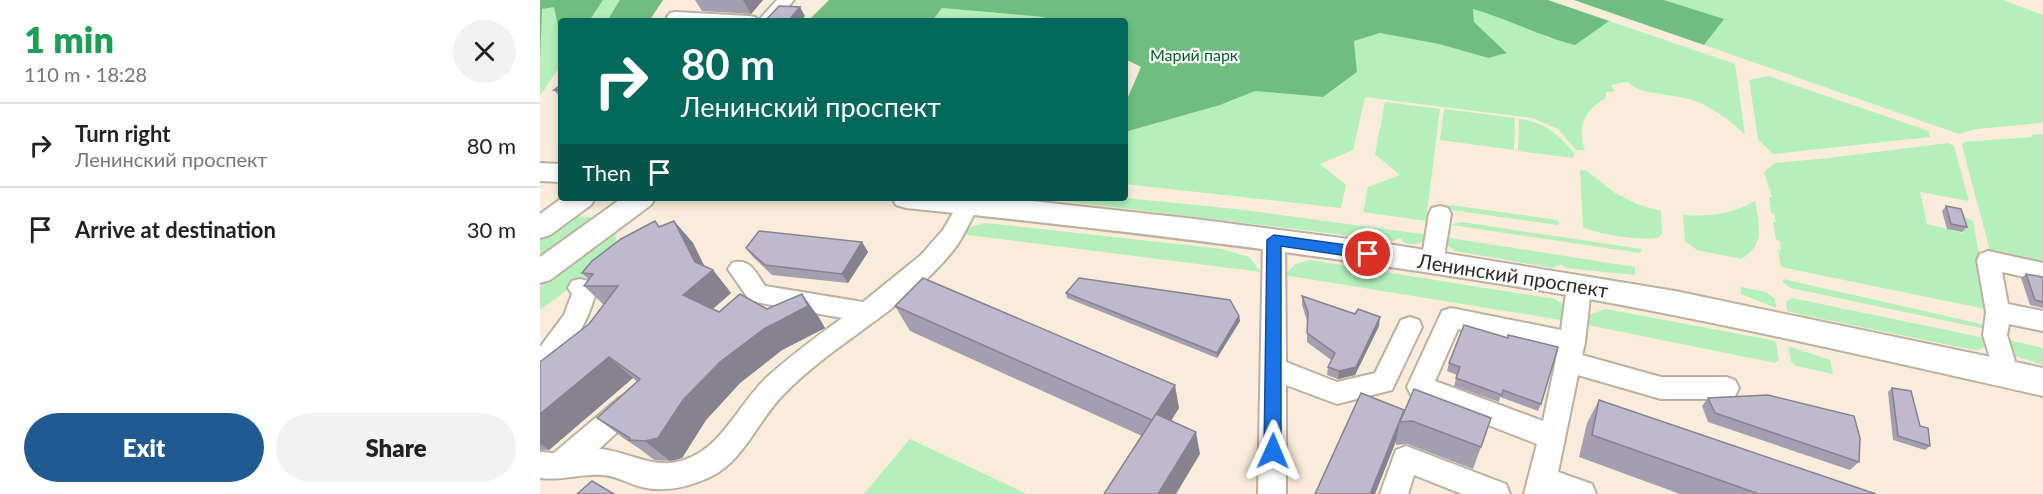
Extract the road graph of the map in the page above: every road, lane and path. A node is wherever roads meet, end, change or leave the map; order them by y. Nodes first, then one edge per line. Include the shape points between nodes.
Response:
1 (786, 0) edge
2 (676, 17) dead end
3 (694, 18) edge
4 (770, 18) edge
5 (540, 172) edge
6 (558, 173) edge
7 (577, 201) edge
8 (637, 201) edge
9 (941, 201) edge
10 (999, 202) edge
11 (969, 204) junction
12 (1440, 214) dead end
13 (540, 228) edge
14 (1274, 240) junction
15 (1432, 263) junction
16 (740, 269) dead end
17 (540, 272) edge
18 (2043, 272) edge
19 (1579, 286) junction
20 (580, 288) dead end
21 (1998, 312) junction
22 (869, 313) junction
23 (2043, 321) edge
24 (1410, 327) dead end
25 (1571, 352) junction
26 (540, 364) edge
27 (1274, 369) junction
28 (2006, 374) junction
29 (2043, 382) edge
30 (1726, 388) dead end
31 (637, 398) edge
32 (1552, 437) junction
33 (550, 465) edge
34 (1540, 487) edge
35 (1272, 494) edge
36 (1394, 494) edge
37 (1497, 494) edge
38 (1582, 494) edge

1 - 4 street
2 - 3 street
5 - 6 main road
7 - 13 main road
8 - 17 main road
9 - 11 main road, Ленинский проспект
10 - 11 main road, Ленинский проспект
10 - 14 main road, Ленинский проспект
11 - 22 street via 949,239
12 - 15 street
14 - 15 main road, Ленинский проспект
14 - 27 street
15 - 19 main road, Ленинский проспект
16 - 22 street via 758,294
18 - 21 street via 1988,260
19 - 25 street
19 - 28 main road, Ленинский проспект
20 - 26 street via 585,292 582,302 562,338
21 - 23 street
21 - 28 street via 1995,335
22 - 33 street via 811,353 780,381 722,454 706,465 665,475 648,475 604,462
24 - 27 street via 1383,382 1337,393
25 - 30 street via 1661,388
25 - 32 street
25 - 32 street via 1451,318 1420,387
27 - 35 street
28 - 29 main road, Ленинский проспект
31 - 33 street
32 - 34 street
34 - 38 street
36 - 37 street via 1406,459

